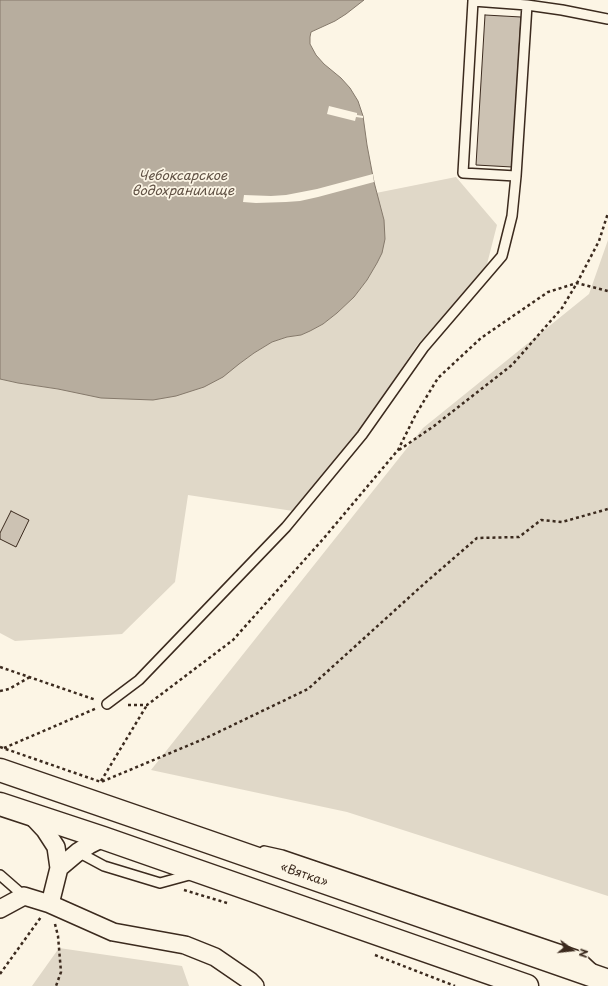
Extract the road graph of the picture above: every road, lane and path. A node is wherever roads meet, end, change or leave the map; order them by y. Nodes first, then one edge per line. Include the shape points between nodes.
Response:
1 (527, 5) junction
2 (608, 19) edge
3 (516, 176) junction
4 (608, 213) edge
5 (577, 283) junction
6 (608, 291) edge
7 (398, 450) dead end
8 (608, 509) edge
9 (30, 677) dead end
10 (0, 691) edge
11 (107, 704) joint
12 (147, 705) dead end
13 (0, 747) edge
14 (4, 748) junction
15 (0, 770) edge
16 (101, 782) junction
17 (0, 804) edge
18 (29, 813) junction
19 (103, 838) junction
20 (78, 852) junction
21 (59, 868) junction
22 (200, 873) junction
23 (0, 875) edge
24 (24, 896) junction
25 (50, 904) junction
26 (0, 909) edge
27 (0, 974) edge
28 (606, 981) edge
29 (56, 986) edge
30 (254, 986) edge
31 (527, 986) edge

1 - 2 lane
1 - 3 lane
1 - 3 lane via 473,1 463,173
3 - 11 lane via 512,216 502,256 424,348 362,435 286,527 139,680
4 - 5 path via 599,241
5 - 6 path
5 - 7 path via 562,308 512,365 434,426
8 - 16 path via 562,522 541,520 519,537 477,538 308,689 206,738
9 - 10 path
11 - 14 path
12 - 16 path
13 - 14 path
14 - 16 path
15 - 28 highway, «Вятка»
17 - 18 highway
18 - 19 highway
18 - 21 street via 56,847
19 - 20 street
19 - 22 highway
20 - 21 street
20 - 22 lane via 104,866 160,883
21 - 25 street
22 - 31 highway
23 - 24 lane
24 - 25 street
24 - 26 street
25 - 27 path
25 - 29 path via 58,936 61,972
25 - 30 street via 112,932 191,947 215,957

